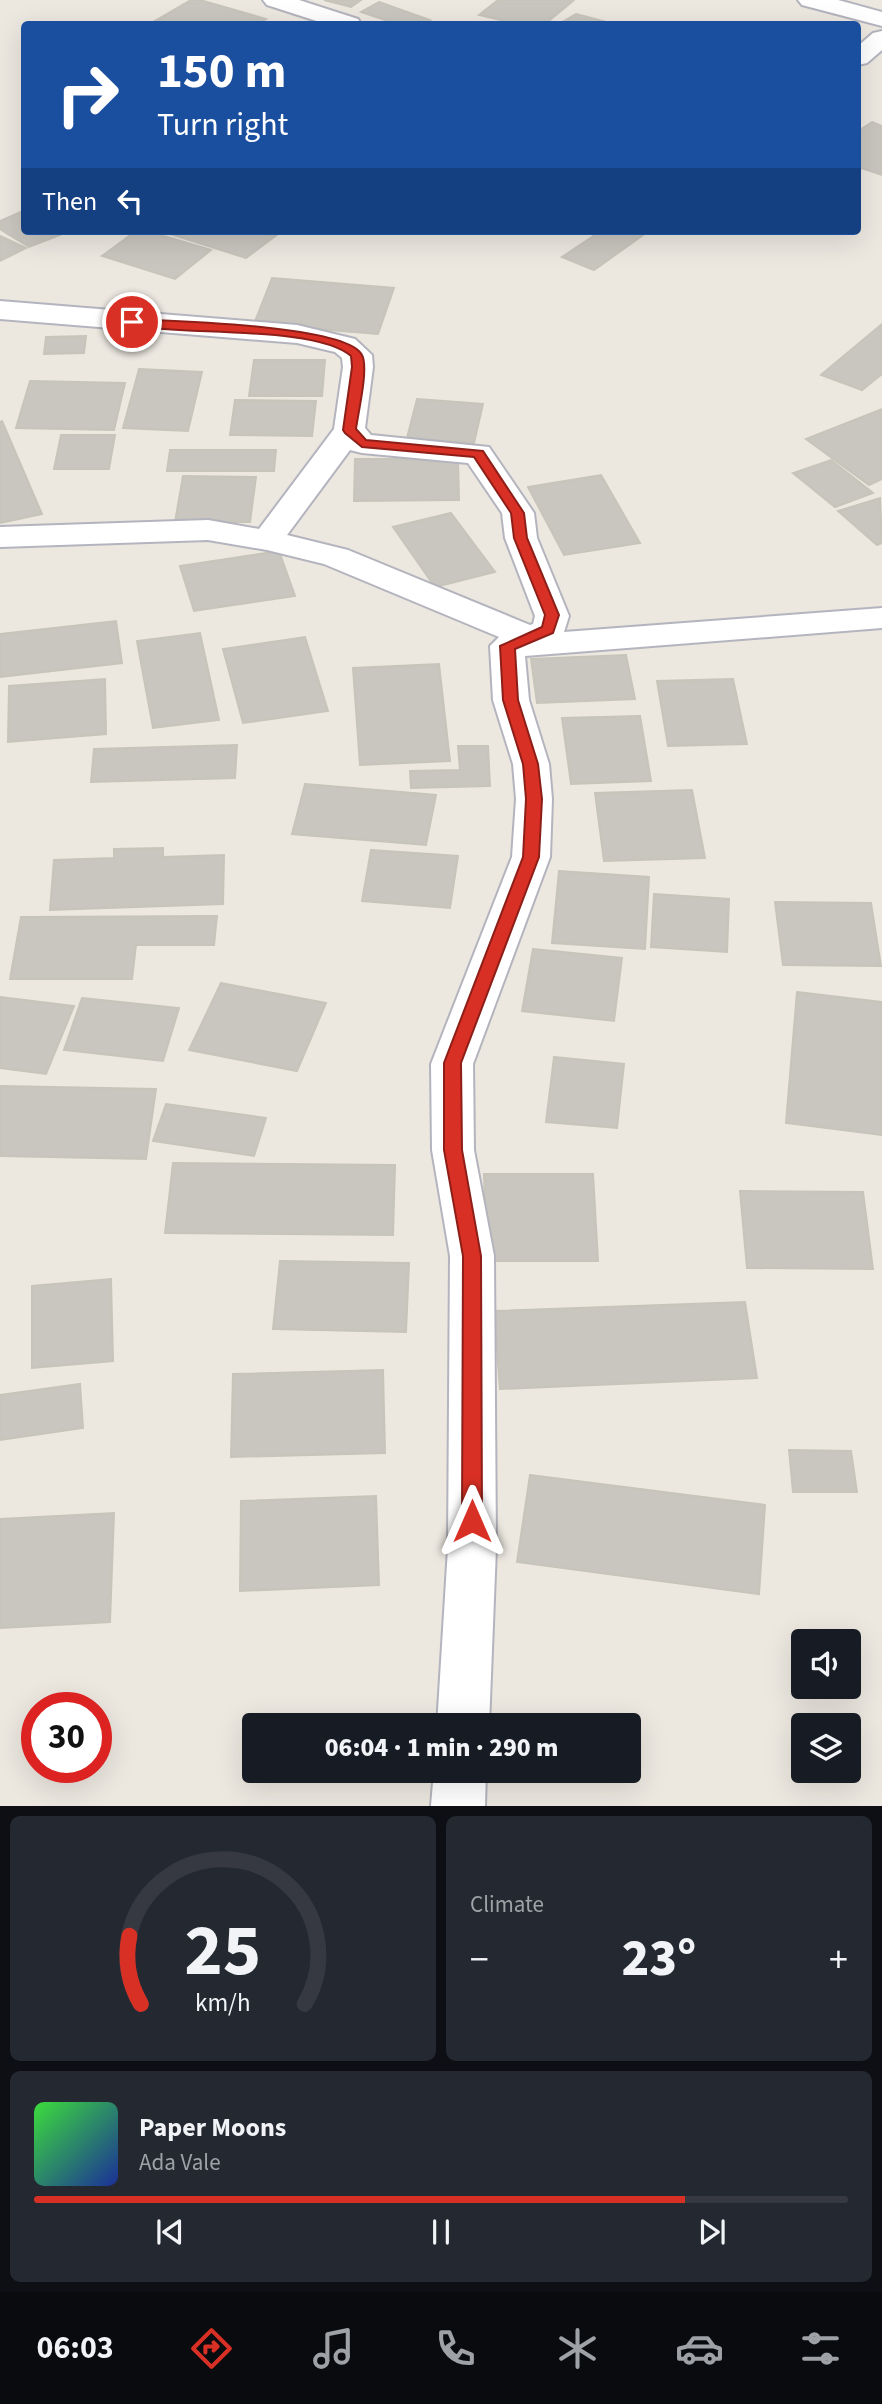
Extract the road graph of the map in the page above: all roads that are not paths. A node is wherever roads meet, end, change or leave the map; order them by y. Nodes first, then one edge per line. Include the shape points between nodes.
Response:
1 (275, 0) edge
2 (810, 0) edge
3 (882, 19) edge
4 (340, 21) edge
5 (882, 38) edge
6 (861, 56) edge
7 (0, 310) edge
8 (349, 430) junction
9 (0, 537) edge
10 (267, 540) junction
11 (882, 618) edge
12 (518, 642) junction
13 (464, 1713) edge
14 (459, 1783) edge
15 (458, 1805) edge

1 - 4 street
2 - 3 street
5 - 6 street
7 - 8 street via 297,334 345,345 357,355 358,367
8 - 10 street
8 - 12 street via 362,444 478,454 517,513 521,538 552,615 548,630
9 - 10 street via 208,530
10 - 12 street via 336,557
11 - 12 street
12 - 13 street via 511,700 531,764 531,857 452,1063 453,1150 472,1256 472,1548
14 - 15 street

